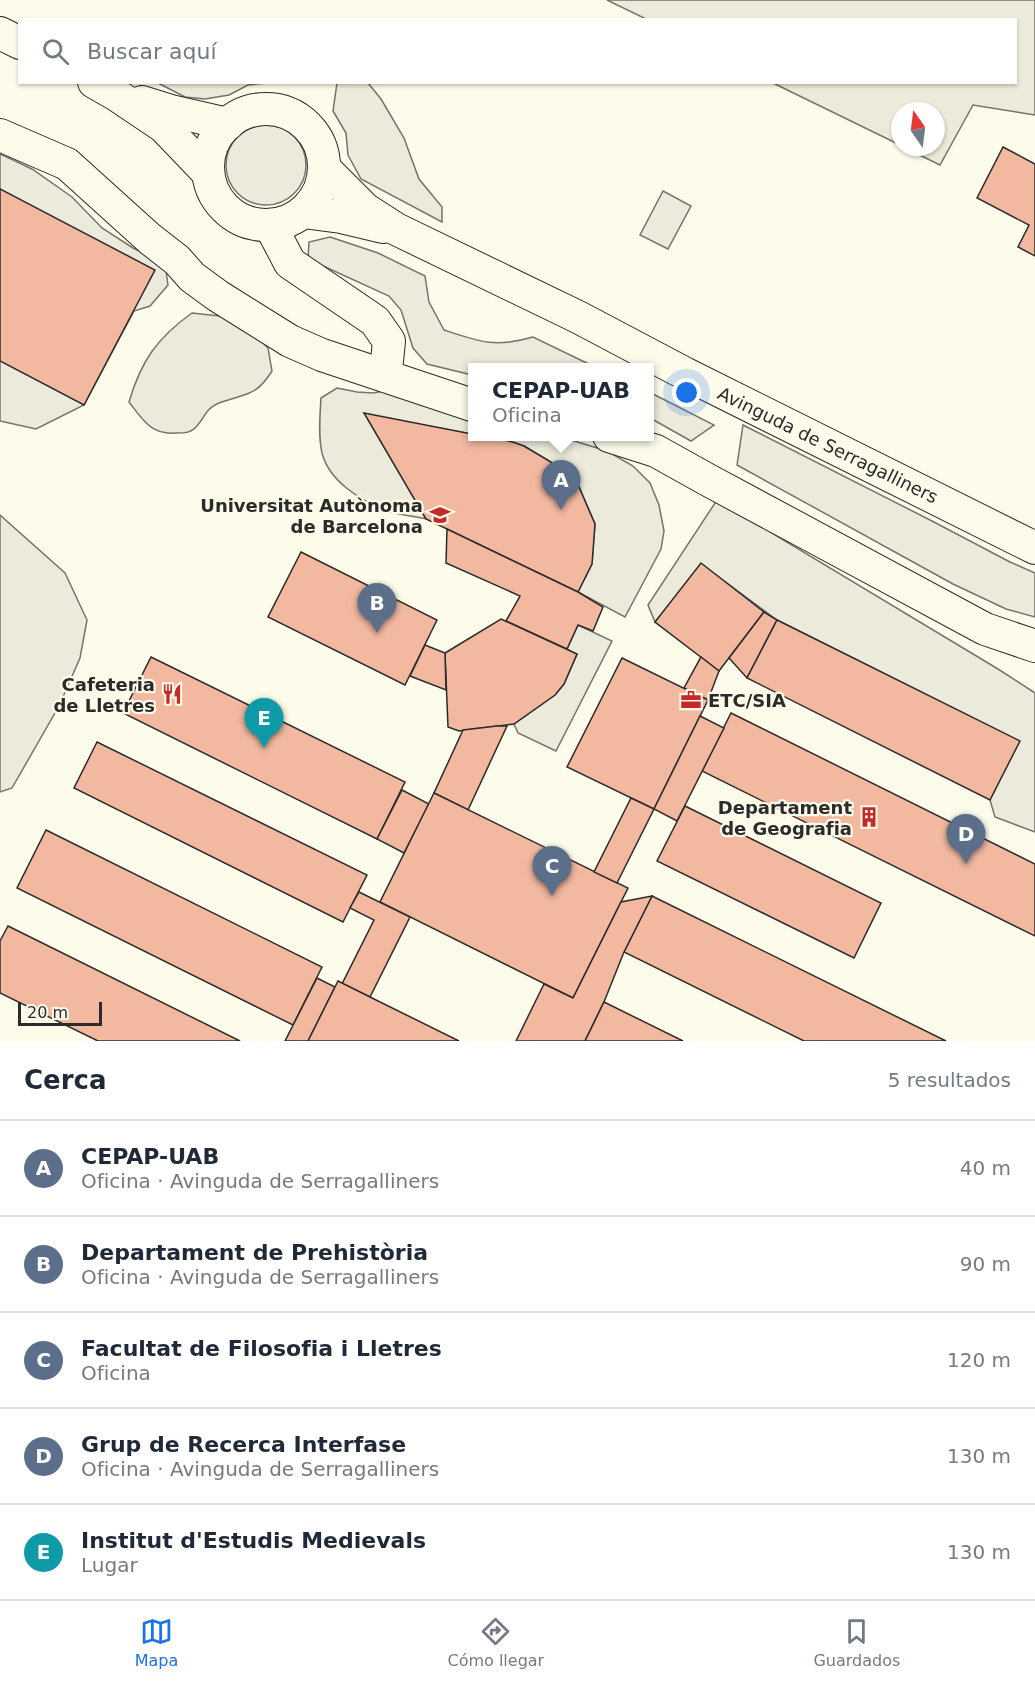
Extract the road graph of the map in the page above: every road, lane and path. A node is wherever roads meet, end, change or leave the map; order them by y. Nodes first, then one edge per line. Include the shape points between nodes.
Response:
1 (0, 33) edge
2 (18, 42) edge
3 (105, 88) edge
4 (228, 124) junction
5 (0, 135) edge
6 (324, 168) junction
7 (208, 173) junction
8 (303, 212) junction
9 (270, 225) junction
10 (396, 230) junction
11 (382, 374) junction
12 (468, 404) edge
13 (625, 441) edge
14 (1035, 548) edge
15 (1035, 646) edge

1 - 2 street
3 - 4 street via 171,111
3 - 7 street via 164,127
4 - 6 street via 255,110 290,115 315,137
4 - 7 street via 212,146
5 - 11 street via 67,164 218,296 290,341
6 - 8 street via 316,195
6 - 10 street, Avinguda de Serragalliners via 365,209
7 - 9 street via 217,198 228,212 252,224
8 - 9 street
8 - 10 street, Avinguda de Serragalliners
9 - 11 street via 290,263 375,321 389,341
10 - 14 street, Avinguda de Serragalliners via 578,317
11 - 12 street
13 - 15 street via 656,451 985,629

